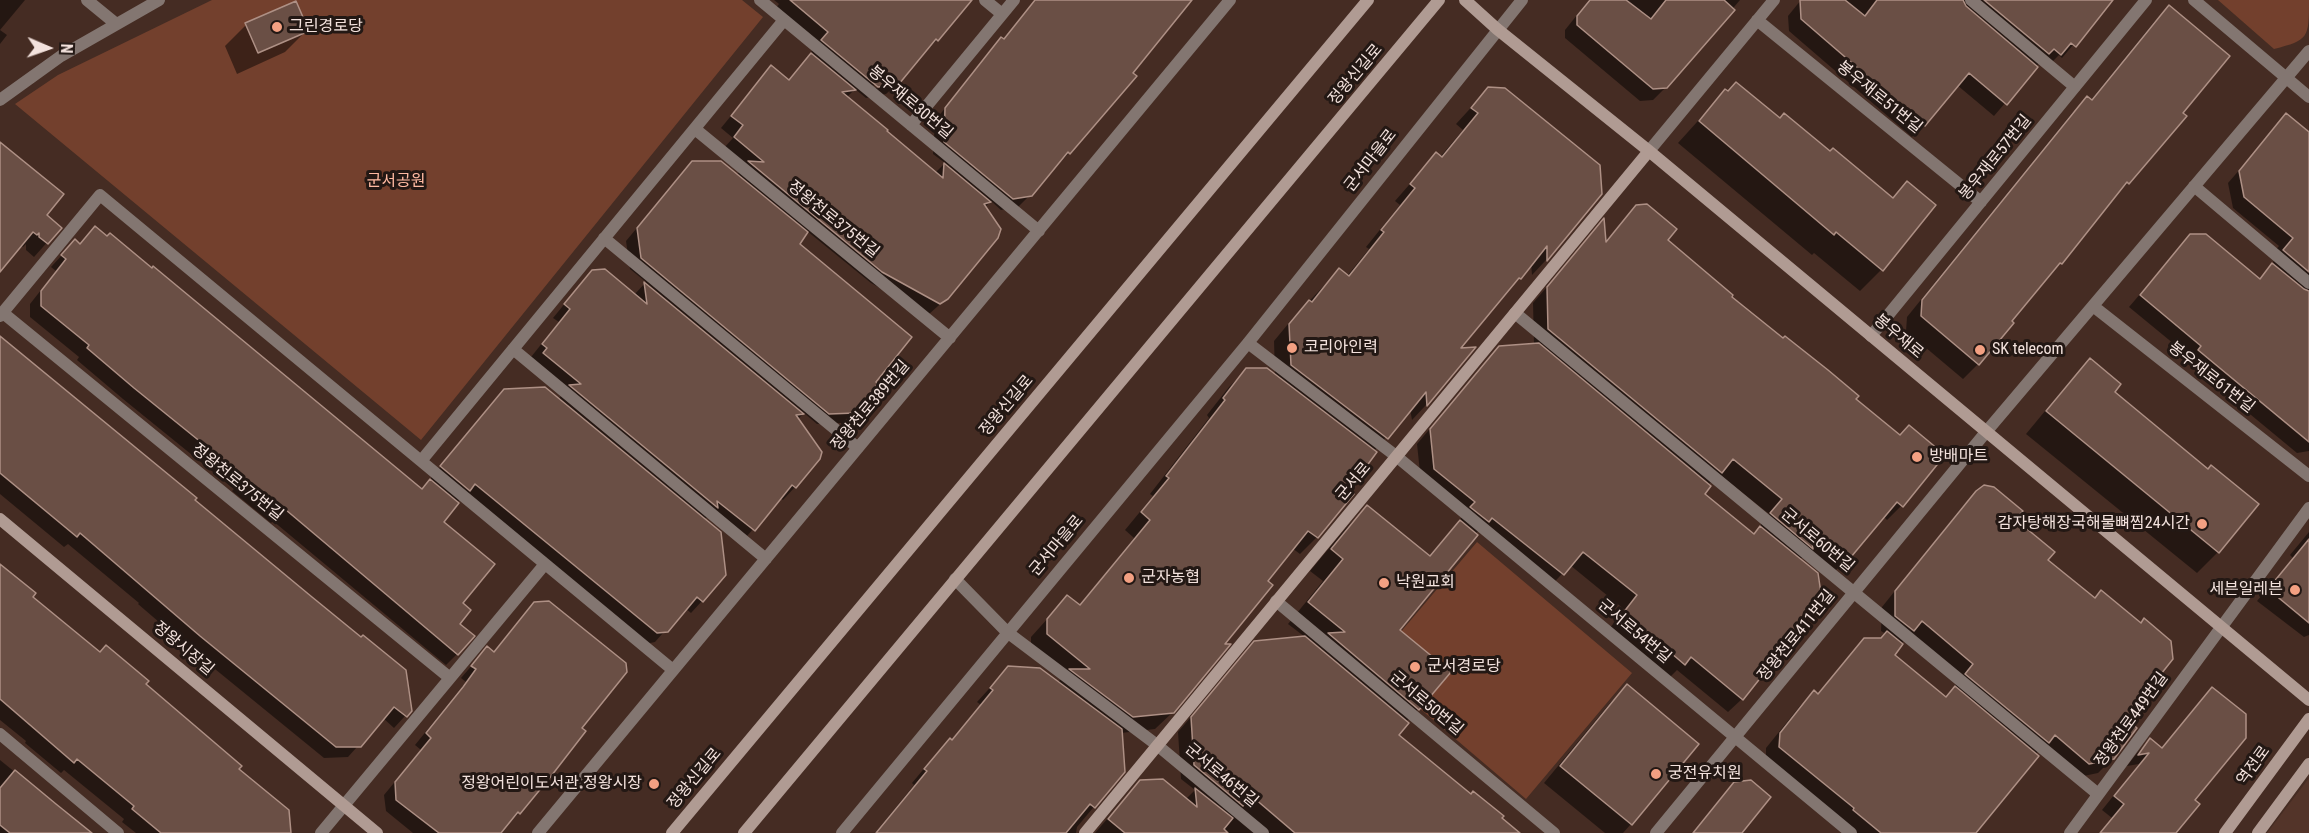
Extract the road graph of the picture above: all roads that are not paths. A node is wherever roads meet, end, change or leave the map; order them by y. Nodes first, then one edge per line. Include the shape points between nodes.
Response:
1 (87, 0) edge
2 (159, 0) edge
3 (760, 0) edge
4 (985, 0) edge
5 (1014, 0) edge
6 (1230, 0) edge
7 (1368, 0) edge
8 (1439, 0) edge
9 (1465, 0) edge
10 (1522, 0) edge
11 (1774, 0) edge
12 (1971, 0) edge
13 (2146, 0) edge
14 (2194, 0) edge
15 (1002, 14) junction
16 (784, 20) junction
17 (1757, 20) junction
18 (115, 23) junction
19 (1497, 29) junction
20 (2309, 51) edge
21 (2285, 78) junction
22 (2075, 87) junction
23 (2309, 97) edge
24 (0, 100) edge
25 (911, 125) junction
26 (695, 129) junction
27 (1648, 152) junction
28 (2194, 186) junction
29 (1981, 202) junction
30 (1039, 231) junction
31 (604, 238) junction
32 (2309, 283) edge
33 (2092, 306) junction
34 (1515, 313) junction
35 (1, 314) edge
36 (1871, 336) junction
37 (950, 338) junction
38 (1248, 343) junction
39 (513, 349) junction
40 (1986, 432) junction
41 (858, 448) junction
42 (1396, 456) junction
43 (420, 461) junction
44 (2309, 476) edge
45 (2309, 508) edge
46 (0, 519) edge
47 (766, 559) junction
48 (545, 564) junction
49 (955, 579) junction
50 (1854, 592) junction
51 (1276, 601) junction
52 (2220, 627) junction
53 (1007, 632) junction
54 (673, 670) junction
55 (450, 678) junction
56 (2309, 700) edge
57 (2309, 719) edge
58 (0, 734) edge
59 (1735, 737) junction
60 (1157, 745) junction
61 (2309, 764) edge
62 (2098, 794) junction
63 (344, 806) junction
64 (118, 833) edge
65 (321, 833) edge
66 (377, 833) edge
67 (538, 833) edge
68 (672, 833) edge
69 (744, 833) edge
70 (842, 833) edge
71 (1084, 833) edge
72 (1263, 833) edge
73 (1554, 833) edge
74 (1656, 833) edge
75 (1851, 833) edge
76 (2070, 833) edge
77 (2225, 833) edge
78 (2258, 833) edge

1 - 18 street
2 - 18 street
3 - 16 street, 봉우재로30번길
4 - 15 street
5 - 15 street
6 - 30 street, 정왕천로389번길
7 - 68 street, 정왕신길로
8 - 49 street, 정왕신길로
9 - 19 street, 봉우재로
10 - 19 street, 군서마을로
11 - 17 street
12 - 22 street
13 - 22 street, 봉우재로57번길
14 - 21 street
15 - 25 street
16 - 25 street, 봉우재로30번길
16 - 26 street
17 - 27 street
17 - 29 street, 봉우재로51번길
18 - 24 street
19 - 27 street, 봉우재로
19 - 38 street, 군서마을로
20 - 21 street
21 - 23 street
21 - 28 street
22 - 29 street, 봉우재로57번길
25 - 30 street, 봉우재로30번길
26 - 31 street
26 - 37 street, 정왕천로375번길
27 - 34 street, 군서로
27 - 36 street, 봉우재로
28 - 32 street
28 - 33 street
29 - 36 street, 봉우재로57번길
30 - 37 street, 정왕천로389번길
31 - 39 street
31 - 41 street
33 - 40 street
33 - 44 street, 봉우재로61번길
34 - 42 street, 군서로
34 - 50 street, 군서로60번길
35 - 43 street, 정왕천로375번길 via 100,195
35 - 55 street, 정왕천로375번길
36 - 40 street, 봉우재로
37 - 41 street, 정왕천로389번길
38 - 42 street
38 - 53 street, 군서마을로
39 - 43 street
39 - 47 street
40 - 50 street, 정왕천로411번길
40 - 52 street, 봉우재로
41 - 47 street, 정왕천로389번길
42 - 51 street, 군서로
42 - 59 street, 군서로54번길
43 - 48 street, 정왕천로375번길
45 - 52 street, 정왕천로449번길
46 - 63 street, 정왕시장길
47 - 54 street, 정왕천로389번길
48 - 54 street, 정왕천로375번길
48 - 55 street
49 - 53 street
49 - 69 street, 정왕신길로
50 - 59 street, 정왕천로411번길
50 - 62 street, 군서로60번길
51 - 60 street, 군서로
51 - 73 street, 군서로50번길
52 - 56 street, 봉우재로
52 - 62 street, 정왕천로449번길
53 - 60 street
53 - 70 street, 군서마을로
54 - 67 street, 정왕천로389번길
55 - 63 street
57 - 77 street, 역전로
58 - 64 street
59 - 74 street, 정왕천로411번길
59 - 75 street, 군서로54번길
60 - 71 street, 군서로
60 - 72 street, 군서로46번길
61 - 78 street
62 - 76 street, 정왕천로449번길
63 - 65 street
63 - 66 street, 정왕시장길

